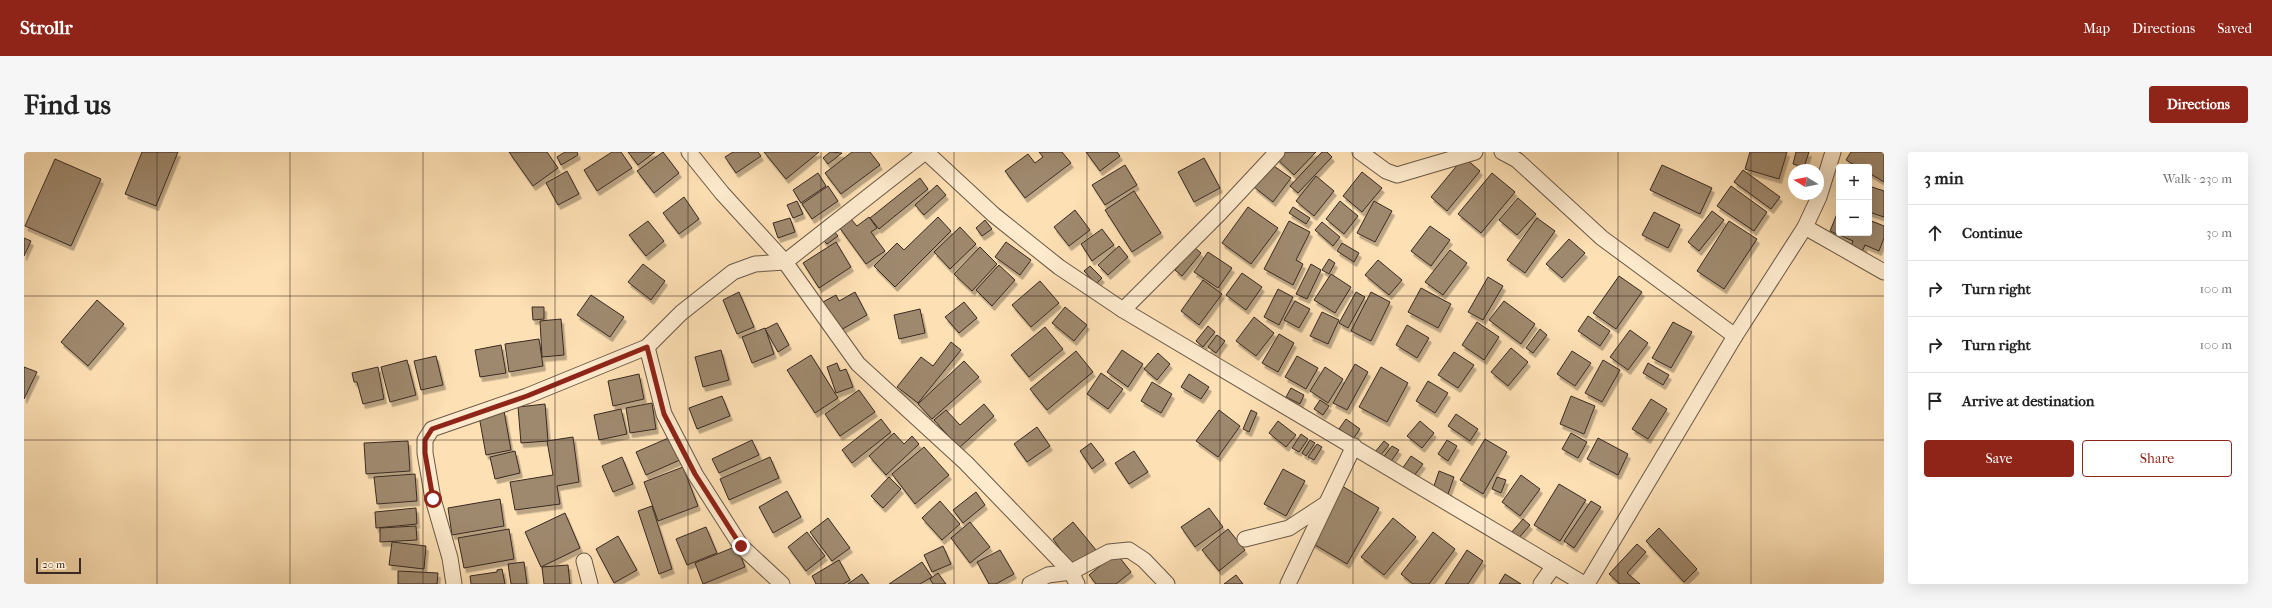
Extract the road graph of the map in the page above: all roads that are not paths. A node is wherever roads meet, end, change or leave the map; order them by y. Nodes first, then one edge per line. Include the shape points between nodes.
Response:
1 (689, 152) edge
2 (926, 152) edge
3 (1277, 152) edge
4 (1360, 152) edge
5 (1475, 152) edge
6 (1502, 152) edge
7 (1833, 152) edge
8 (1805, 227) junction
9 (785, 262) junction
10 (1884, 272) edge
11 (1123, 310) junction
12 (1735, 336) junction
13 (647, 347) junction
14 (1354, 446) junction
15 (1325, 504) junction
16 (1246, 538) dead end
17 (584, 561) dead end
18 (1554, 566) junction
19 (1074, 578) edge
20 (454, 584) edge
21 (590, 584) edge
22 (782, 584) edge
23 (1030, 584) edge
24 (1167, 584) edge
25 (1288, 584) edge
26 (1541, 584) edge
27 (1586, 584) edge

1 - 9 street via 722,193
2 - 9 street
2 - 11 street via 994,215 1059,267
3 - 11 street
4 - 5 street via 1386,171 1397,175
6 - 12 street via 1517,160 1602,238
7 - 8 street via 1819,197
8 - 10 street
8 - 12 street
9 - 13 street via 755,264 733,272 680,313
9 - 19 street via 858,364 966,463
11 - 14 street
12 - 27 street
13 - 20 street via 527,396 432,429 425,440 425,453 433,499 450,558
13 - 22 street via 664,414 695,474 741,546
14 - 15 street
14 - 18 street
15 - 16 street via 1289,528
15 - 25 street
17 - 21 street
18 - 26 street
18 - 27 street
19 - 23 street via 1048,576
19 - 24 street via 1109,552 1129,550 1144,560

